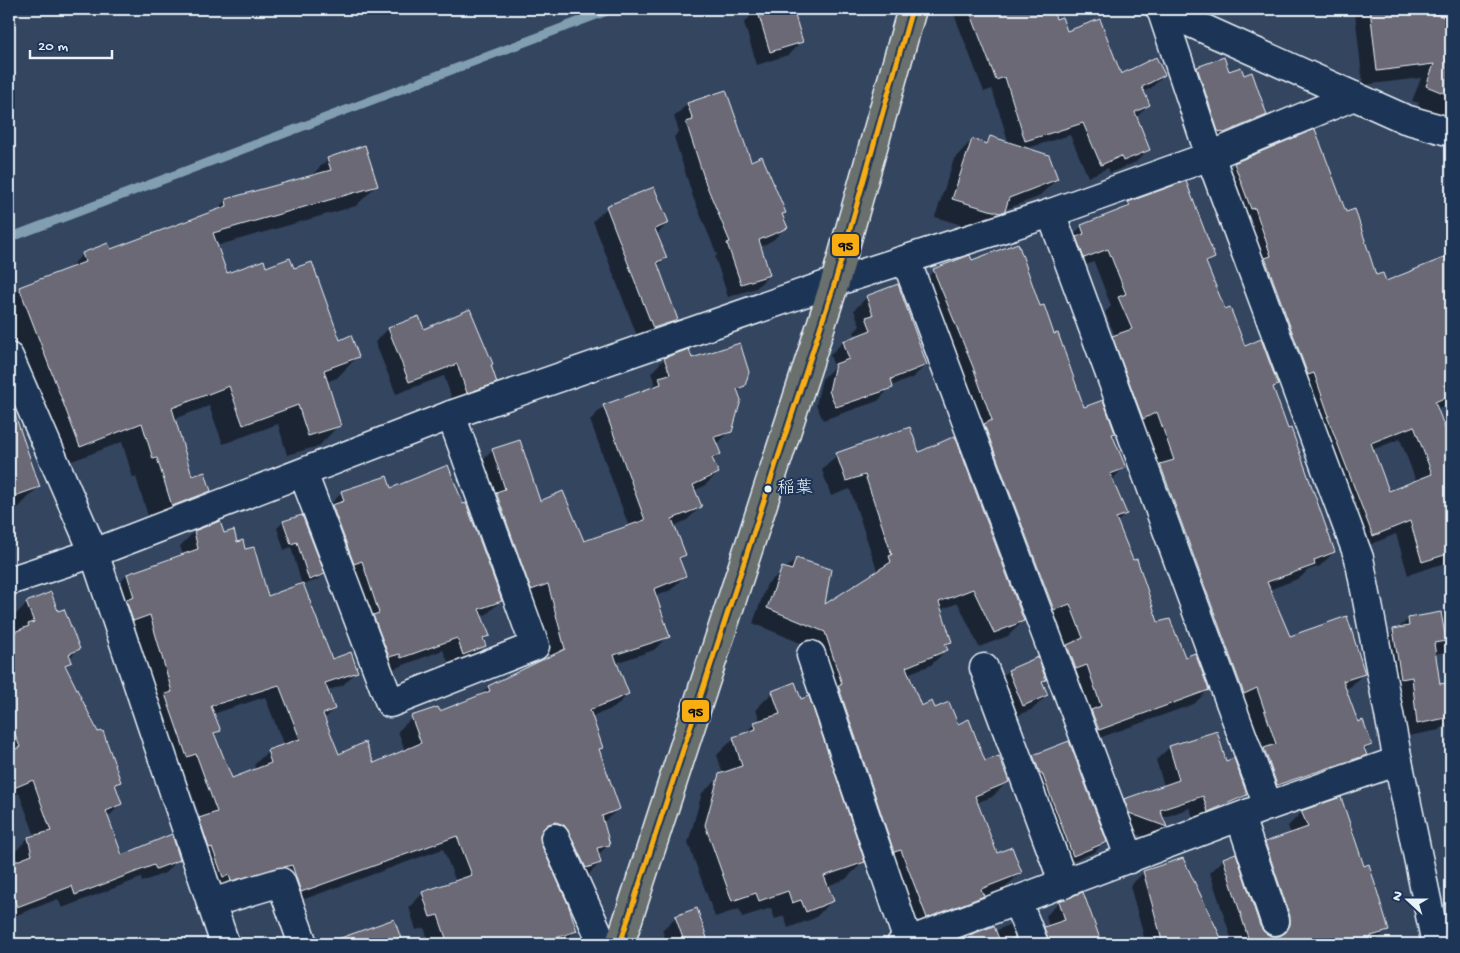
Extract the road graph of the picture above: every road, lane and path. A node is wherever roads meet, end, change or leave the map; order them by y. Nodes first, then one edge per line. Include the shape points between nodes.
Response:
1 (912, 9) edge
2 (1161, 9) edge
3 (1354, 96) junction
4 (1451, 132) edge
5 (1210, 156) junction
6 (1051, 213) junction
7 (906, 260) junction
8 (835, 282) junction
9 (9, 357) edge
10 (451, 415) junction
11 (303, 473) junction
12 (94, 553) junction
13 (9, 582) edge
14 (811, 655) dead end
15 (984, 668) dead end
16 (1398, 761) junction
17 (1268, 806) junction
18 (1240, 817) junction
19 (555, 838) dead end
20 (1130, 859) junction
21 (1064, 884) junction
22 (1017, 901) junction
23 (211, 903) junction
24 (1276, 921) dead end
25 (1440, 933) edge
26 (906, 943) edge
27 (225, 944) edge
28 (304, 944) edge
29 (603, 944) edge
30 (620, 944) edge
31 (1034, 944) edge

1 - 8 main road
2 - 3 street
2 - 5 street
3 - 4 street via 1405,119
3 - 5 street
5 - 6 street
5 - 16 street via 1359,558
6 - 7 street
6 - 17 street
7 - 8 street
7 - 20 street
8 - 10 street
8 - 30 main road
9 - 12 street
10 - 11 street
10 - 11 street via 535,646 399,700 390,703
11 - 12 street
12 - 13 street
12 - 23 street
14 - 26 street
15 - 21 street
16 - 17 street
16 - 25 street
17 - 18 street
18 - 20 street
18 - 24 street
19 - 29 street
20 - 21 street
21 - 22 street
22 - 26 street
22 - 31 street
23 - 27 street
23 - 28 street via 281,882

